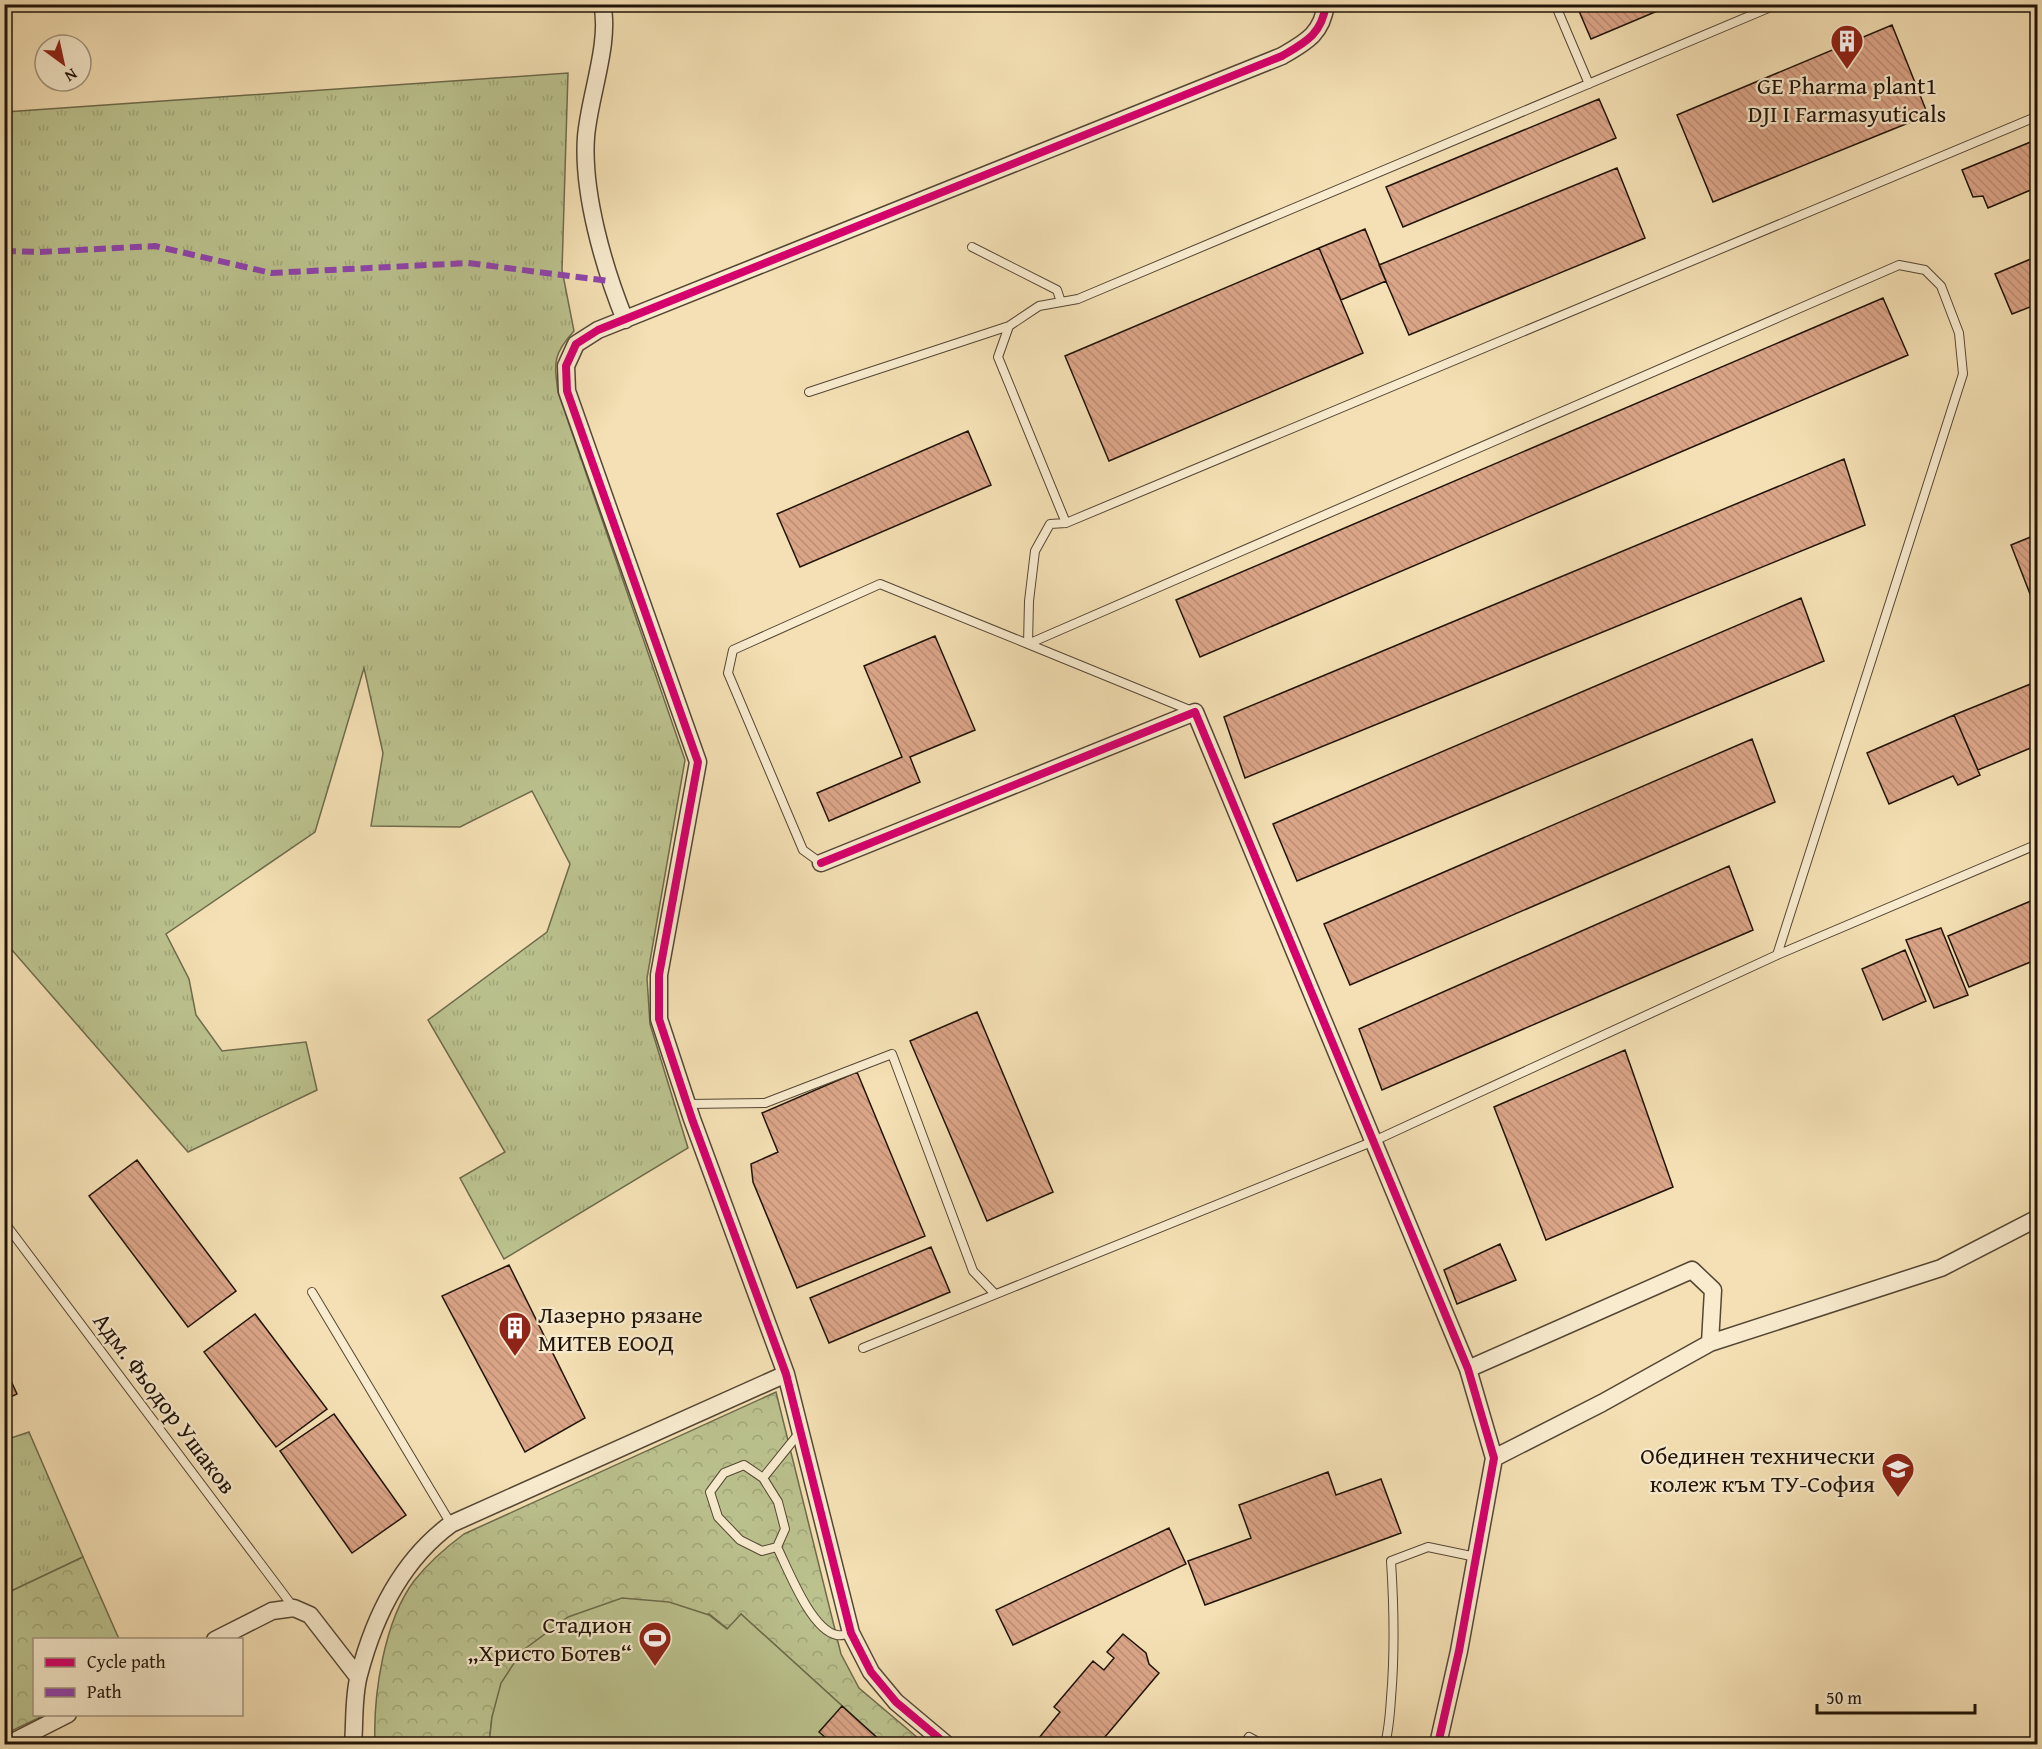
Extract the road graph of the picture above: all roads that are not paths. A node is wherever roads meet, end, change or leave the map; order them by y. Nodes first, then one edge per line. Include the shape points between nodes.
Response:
1 (602, 4) edge
2 (1326, 4) edge
3 (1555, 4) edge
4 (1778, 4) edge
5 (1588, 84) junction
6 (2037, 116) edge
7 (972, 247) dead end
8 (1061, 302) junction
9 (625, 320) junction
10 (1009, 326) junction
11 (809, 392) dead end
12 (1066, 523) junction
13 (1028, 644) junction
14 (1195, 712) junction
15 (2037, 844) edge
16 (820, 863) joint
17 (1777, 955) junction
18 (687, 1104) junction
19 (1374, 1141) junction
20 (2037, 1218) edge
21 (4, 1222) edge
22 (312, 1292) dead end
23 (995, 1294) junction
24 (1710, 1343) junction
25 (863, 1348) dead end
26 (1468, 1370) junction
27 (786, 1374) junction
28 (801, 1432) junction
29 (1494, 1458) junction
30 (763, 1478) junction
31 (451, 1524) junction
32 (777, 1547) junction
33 (1476, 1557) junction
34 (294, 1608) junction
35 (851, 1634) junction
36 (219, 1638) edge
37 (358, 1677) junction
38 (64, 1716) edge
39 (9, 1744) edge
40 (353, 1744) edge
41 (946, 1744) edge
42 (1244, 1744) edge
43 (1262, 1744) edge
44 (1385, 1744) edge
45 (1438, 1744) edge

1 - 9 street via 605,16 586,137 589,196 609,281
2 - 9 street via 1324,17 1311,39 1282,56
3 - 5 lane
4 - 5 lane
5 - 8 lane via 1078,299
6 - 12 lane
7 - 8 lane via 1057,290
8 - 10 lane via 1039,306
9 - 18 street via 576,344 566,366 567,391 698,762 659,975 659,1019
10 - 11 lane
10 - 12 lane via 998,357
12 - 13 lane via 1050,524 1035,551
13 - 14 lane
13 - 16 lane via 880,584 733,650 728,673 803,850
13 - 17 lane via 1899,265 1925,270 1941,286 1959,333 1963,375
14 - 16 street
14 - 19 street
15 - 17 lane
17 - 19 lane
18 - 23 lane via 765,1102 892,1054 973,1271
18 - 27 street
19 - 23 lane
19 - 26 street
20 - 24 street via 1941,1268
21 - 34 lane, Адм. Фьодор Ушаков
22 - 31 lane
23 - 25 lane
24 - 26 street via 1713,1290 1692,1270
24 - 29 street
26 - 29 street
27 - 28 street
27 - 31 street
28 - 30 lane
28 - 35 street
29 - 33 street
30 - 32 lane via 778,1502 784,1529
30 - 32 lane via 744,1465 724,1473 710,1492 718,1517 740,1540 762,1551
31 - 37 street via 419,1553 397,1583 379,1616
32 - 35 lane via 818,1623 837,1635
33 - 44 lane via 1428,1547 1390,1561 1394,1668
33 - 45 street
34 - 36 street via 272,1611
34 - 37 street via 310,1615
35 - 41 street via 871,1672 896,1702
37 - 40 street
38 - 39 street
42 - 43 lane via 1249,1737

